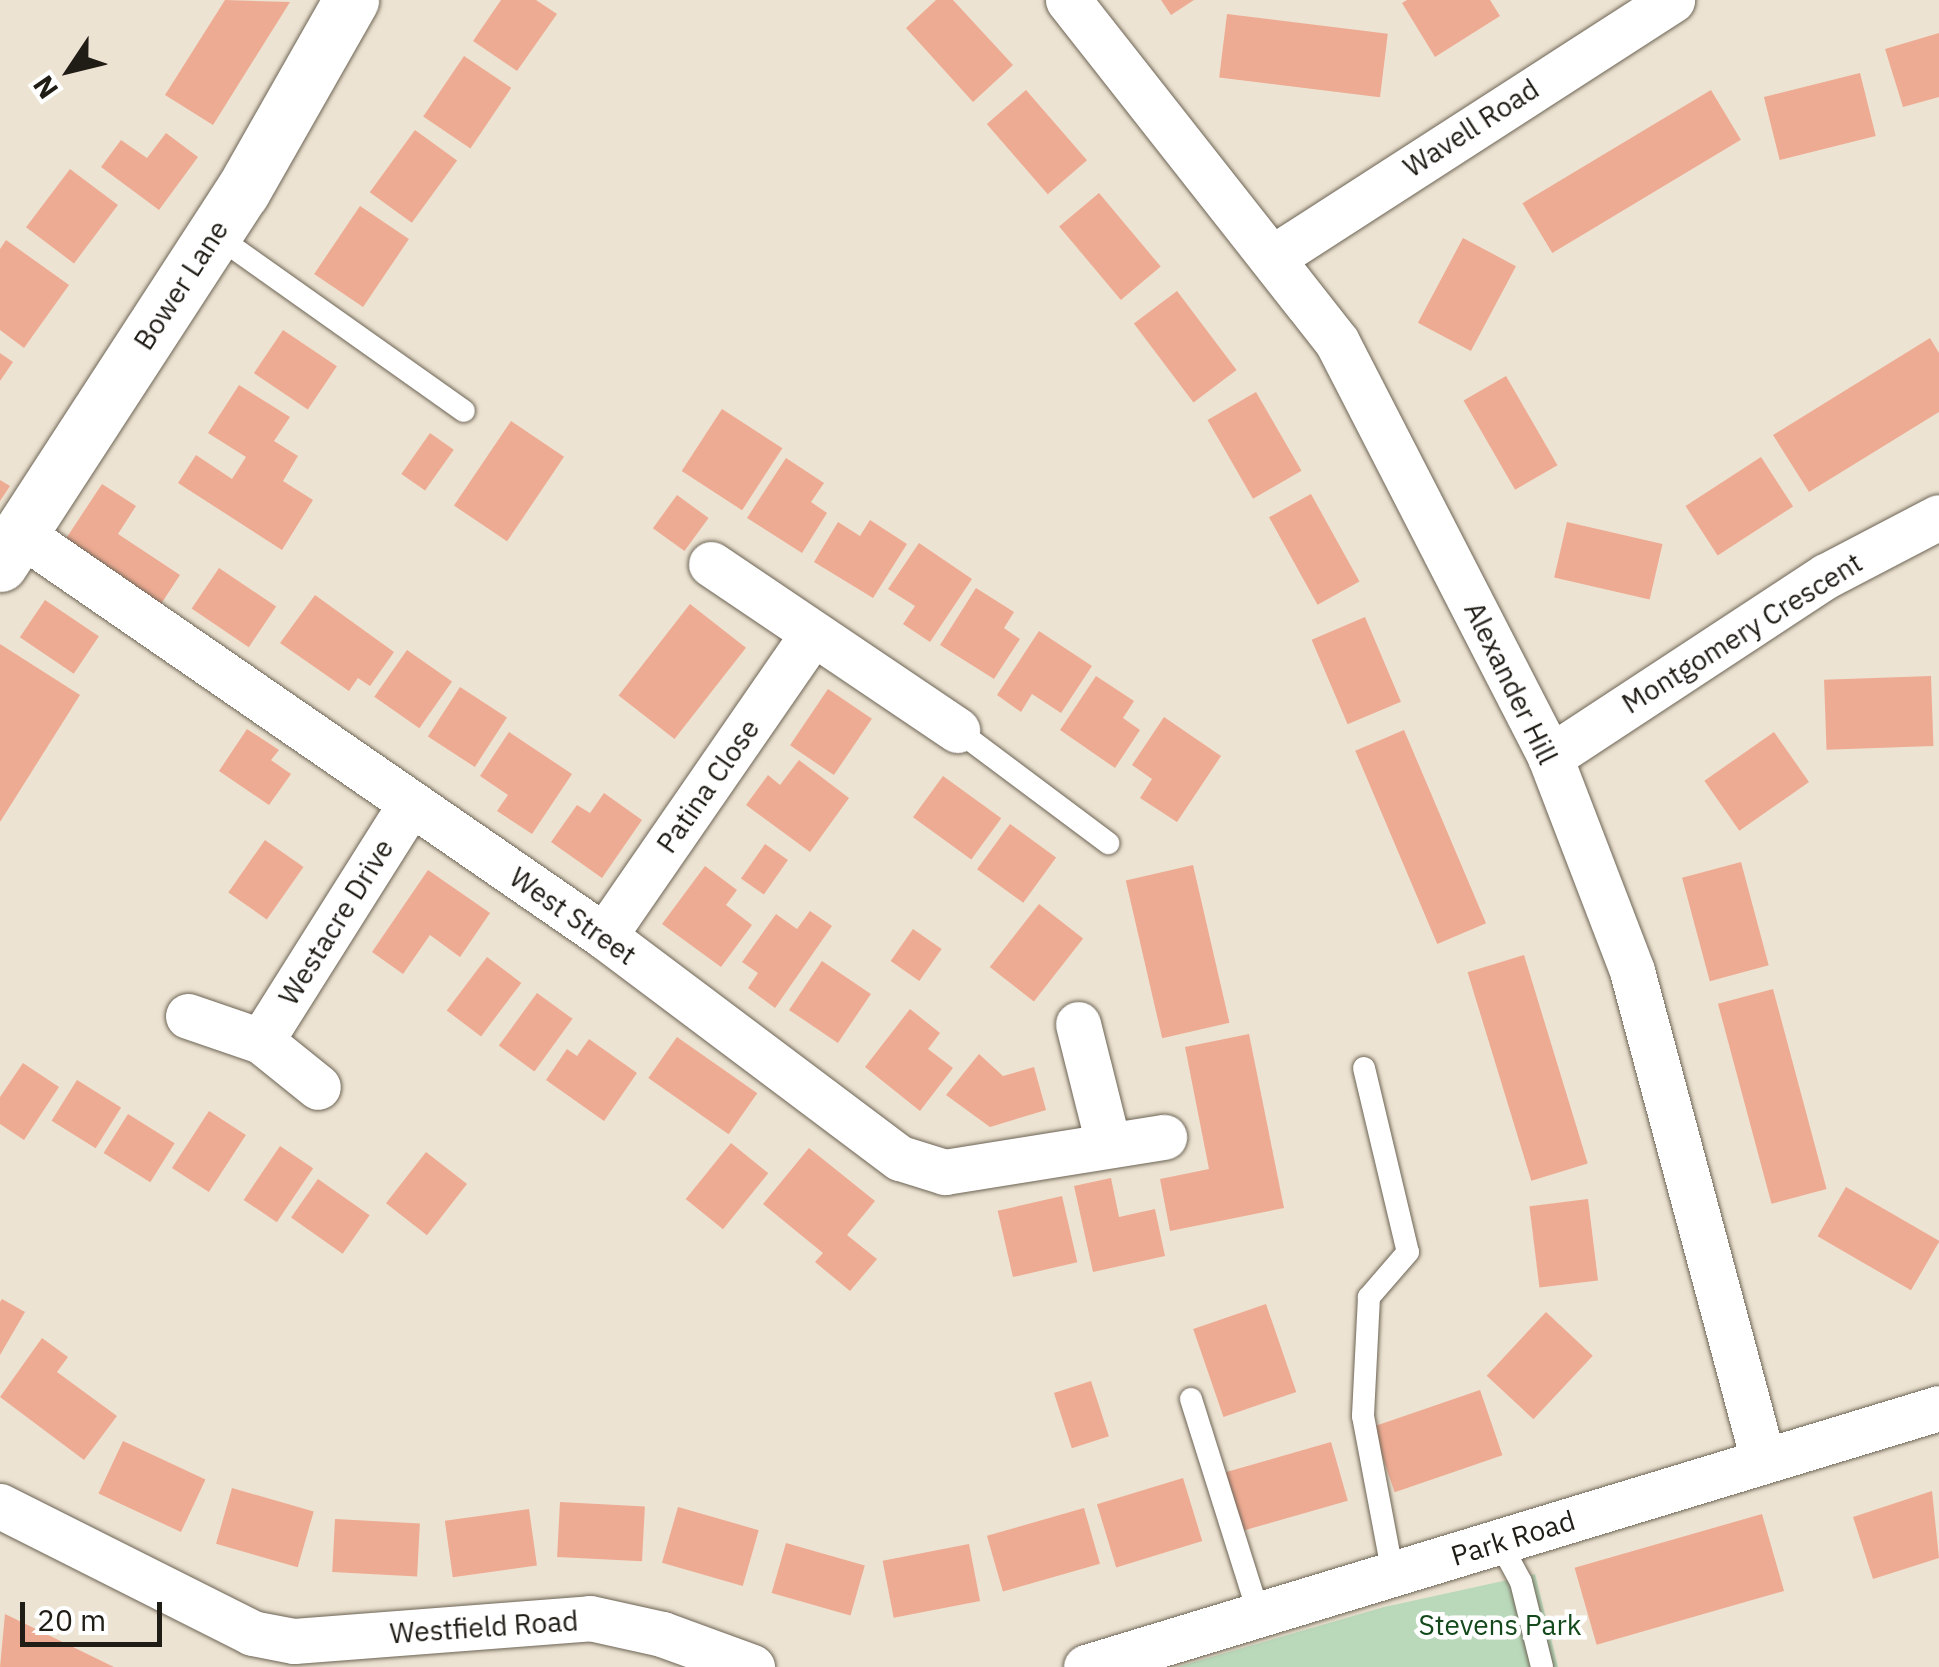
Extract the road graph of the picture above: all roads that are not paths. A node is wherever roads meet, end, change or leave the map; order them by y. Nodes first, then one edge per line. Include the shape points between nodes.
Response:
1 (350, 0) edge
2 (1068, 0) edge
3 (1672, 0) edge
4 (214, 234) junction
5 (1272, 258) junction
6 (464, 411) dead end
7 (1939, 517) edge
8 (9, 548) edge
9 (711, 564) dead end
10 (812, 635) junction
11 (957, 730) joint
12 (1550, 757) junction
13 (411, 803) junction
14 (1108, 843) dead end
15 (604, 936) junction
16 (188, 1016) dead end
17 (1078, 1024) dead end
18 (261, 1042) junction
19 (1364, 1068) dead end
20 (318, 1087) dead end
21 (1164, 1136) dead end
22 (1108, 1143) junction
23 (1191, 1400) dead end
24 (1939, 1408) edge
25 (1763, 1460) junction
26 (0, 1506) edge
27 (1500, 1542) junction
28 (1393, 1574) junction
29 (1260, 1615) junction
30 (752, 1667) edge
31 (1086, 1667) edge
32 (1542, 1667) edge

1 - 4 street, Bower Lane
2 - 5 street, Alexander Hill
3 - 5 street, Wavell Road
4 - 6 lane
4 - 8 street, Bower Lane
5 - 12 street, Alexander Hill via 1337,342
7 - 12 street, Montgomery Crescent via 1826,576
8 - 13 street, West Street
9 - 10 street
10 - 11 street
10 - 15 street, Patina Close
11 - 14 lane
12 - 25 street, Alexander Hill via 1632,971
13 - 15 street, West Street
13 - 18 street, Westacre Drive
15 - 22 street, West Street via 900,1158 945,1172
16 - 18 street
17 - 22 street
18 - 20 street
19 - 28 lane via 1408,1252 1370,1297 1363,1416
21 - 22 street, West Street
23 - 29 lane
24 - 25 street, Park Road
25 - 27 street, Park Road
26 - 30 street, Westfield Road via 252,1633 294,1641 590,1618 662,1634
27 - 28 street, Park Road
27 - 32 lane via 1521,1582
28 - 29 street, Park Road
29 - 31 street, Park Road

